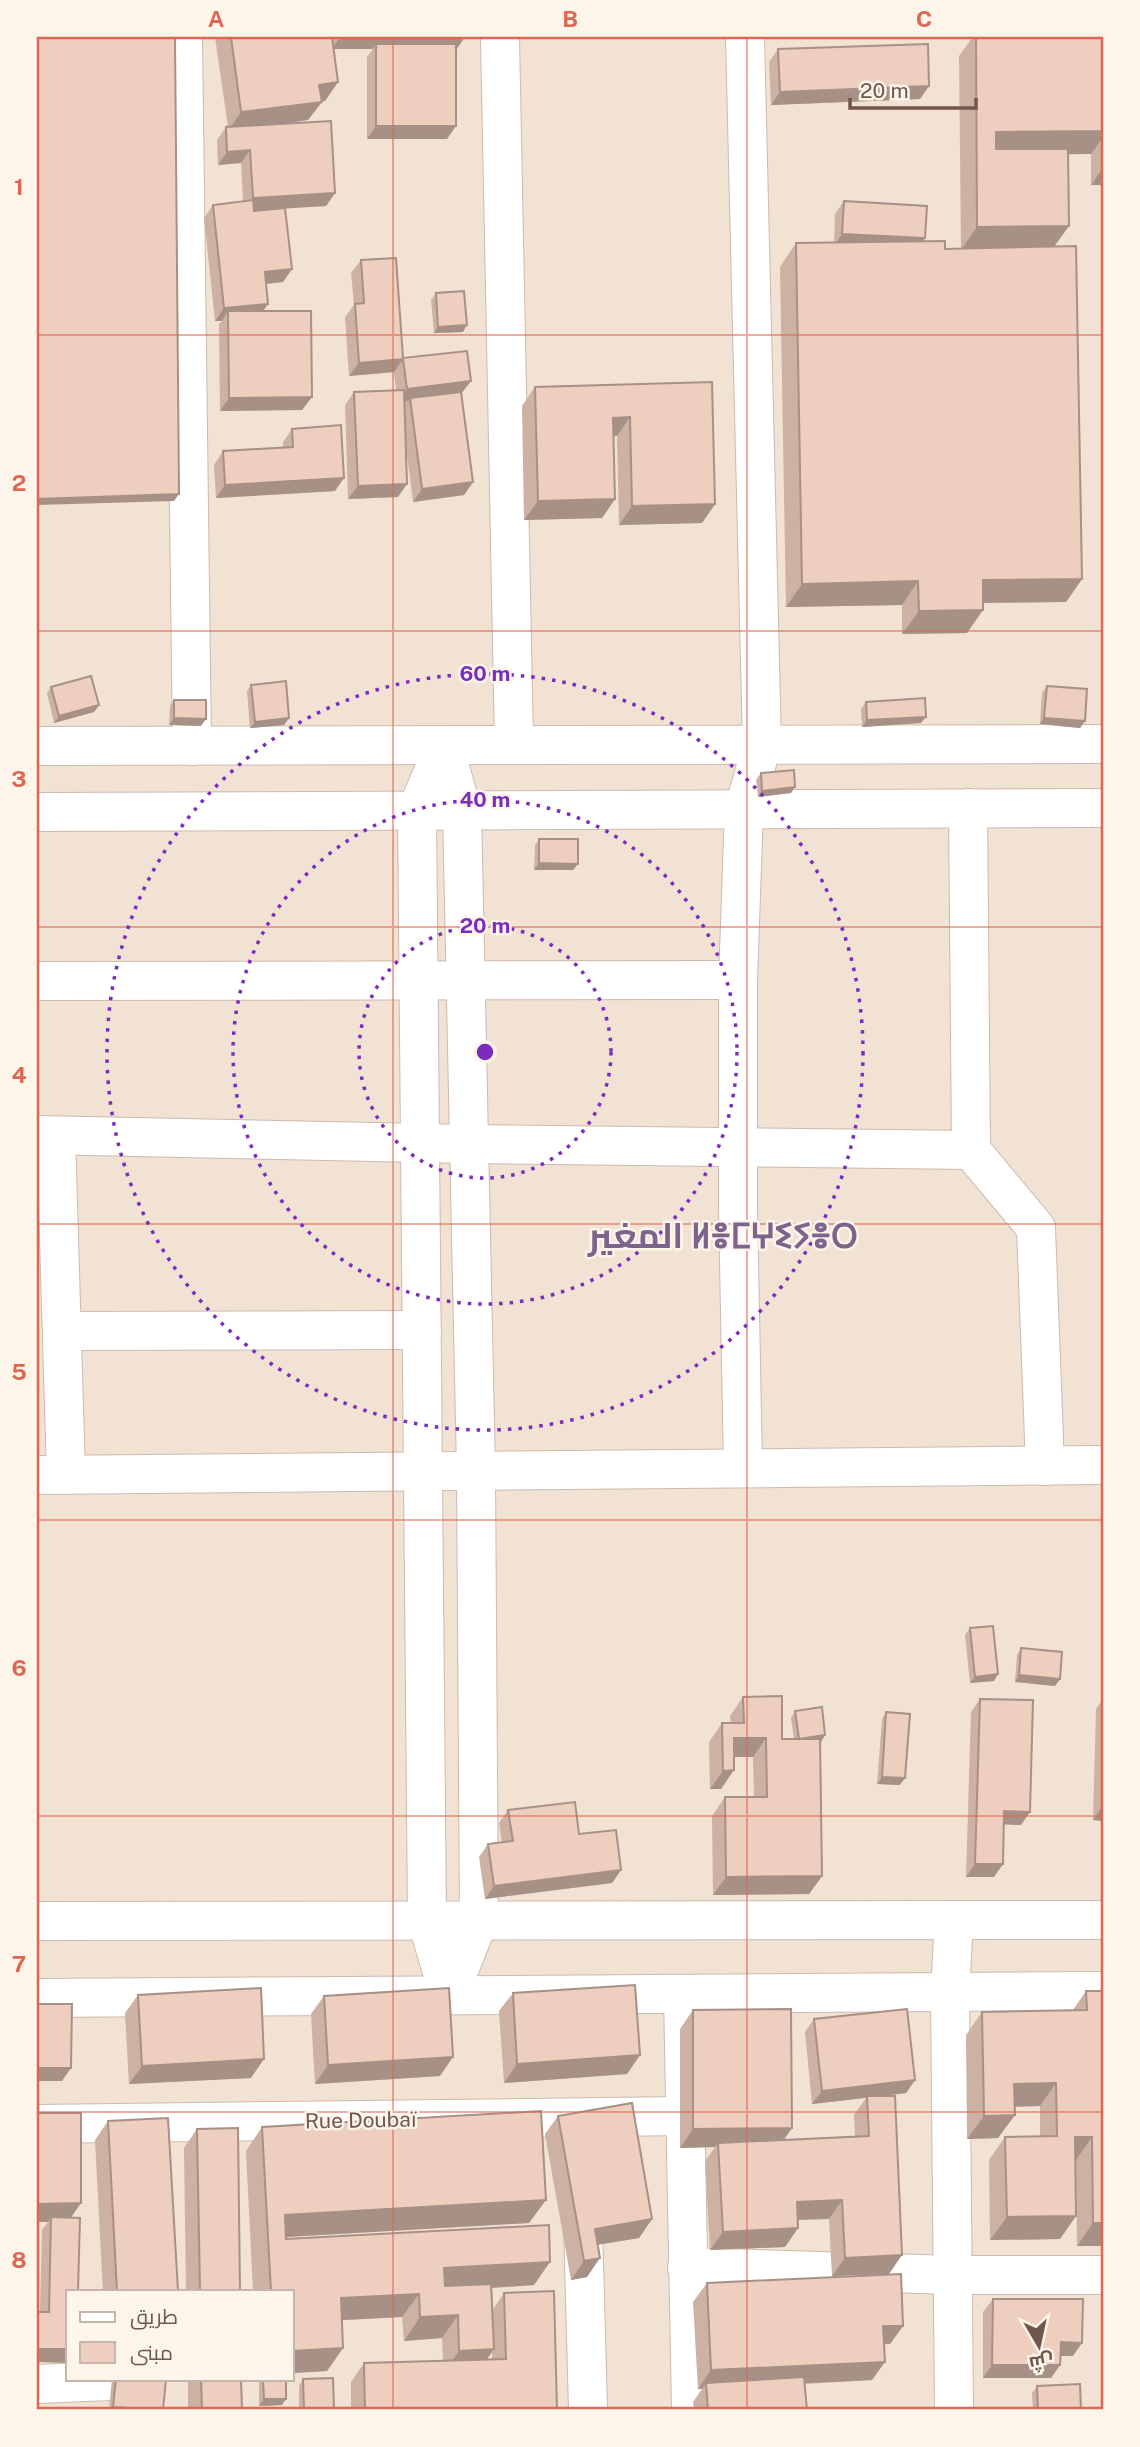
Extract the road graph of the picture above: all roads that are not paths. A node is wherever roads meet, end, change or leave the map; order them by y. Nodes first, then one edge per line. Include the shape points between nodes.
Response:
1 (183, 37) edge
2 (500, 37) edge
3 (745, 37) edge
4 (1103, 744) edge
5 (514, 745) junction
6 (762, 745) junction
7 (37, 746) edge
8 (192, 746) junction
9 (444, 746) junction
10 (1103, 807) edge
11 (968, 808) junction
12 (744, 809) junction
13 (416, 810) junction
14 (462, 810) junction
15 (37, 812) edge
16 (419, 980) junction
17 (738, 980) junction
18 (37, 981) edge
19 (465, 981) junction
20 (46, 1135) edge
21 (420, 1144) junction
22 (469, 1144) junction
23 (738, 1147) junction
24 (971, 1150) junction
25 (422, 1330) junction
26 (62, 1331) junction
27 (1103, 1465) edge
28 (1045, 1466) junction
29 (743, 1468) junction
30 (424, 1471) junction
31 (476, 1471) junction
32 (51, 1475) edge
33 (479, 1920) junction
34 (954, 1920) junction
35 (1103, 1920) edge
36 (37, 1921) edge
37 (427, 1921) junction
38 (1103, 1991) edge
39 (950, 1992) junction
40 (683, 1994) junction
41 (449, 1995) junction
42 (37, 1998) edge
43 (685, 2116) junction
44 (113, 2123) junction
45 (37, 2124) edge
46 (112, 2162) edge
47 (581, 2187) edge
48 (687, 2267) junction
49 (953, 2275) junction
50 (1103, 2275) edge
51 (37, 2384) edge
52 (111, 2390) edge
53 (588, 2410) edge
54 (691, 2410) edge
55 (954, 2410) edge

1 - 8 street
2 - 5 street
3 - 6 street
4 - 6 street
5 - 6 street
5 - 9 street
6 - 12 street
7 - 8 street
8 - 9 street
9 - 13 street
9 - 14 street
10 - 11 street
11 - 12 street
11 - 24 street
12 - 14 street
12 - 17 street
13 - 14 street
13 - 15 street
13 - 16 street
14 - 19 street
16 - 18 street
16 - 19 street
16 - 21 street
17 - 19 street
17 - 23 street
19 - 22 street
20 - 21 street
20 - 26 street
21 - 22 street
21 - 25 street
22 - 23 street
22 - 31 street
23 - 24 street
23 - 29 street
24 - 28 street via 1036,1228
25 - 26 street
25 - 30 street
26 - 32 street
27 - 28 street
28 - 29 street
29 - 31 street
30 - 31 street
30 - 32 street
30 - 37 street
31 - 33 street
33 - 34 street
33 - 37 street
33 - 41 street
34 - 35 street
34 - 39 street
36 - 37 street
37 - 41 street
38 - 39 street
39 - 40 street
39 - 49 street
40 - 41 street
40 - 43 street
41 - 42 street
43 - 44 street, Rue Doubaï via 580,2131
43 - 48 street
44 - 45 street, Rue Doubaï
44 - 46 street
47 - 53 street
48 - 49 street
48 - 54 street
49 - 50 street
49 - 55 street
51 - 52 street

